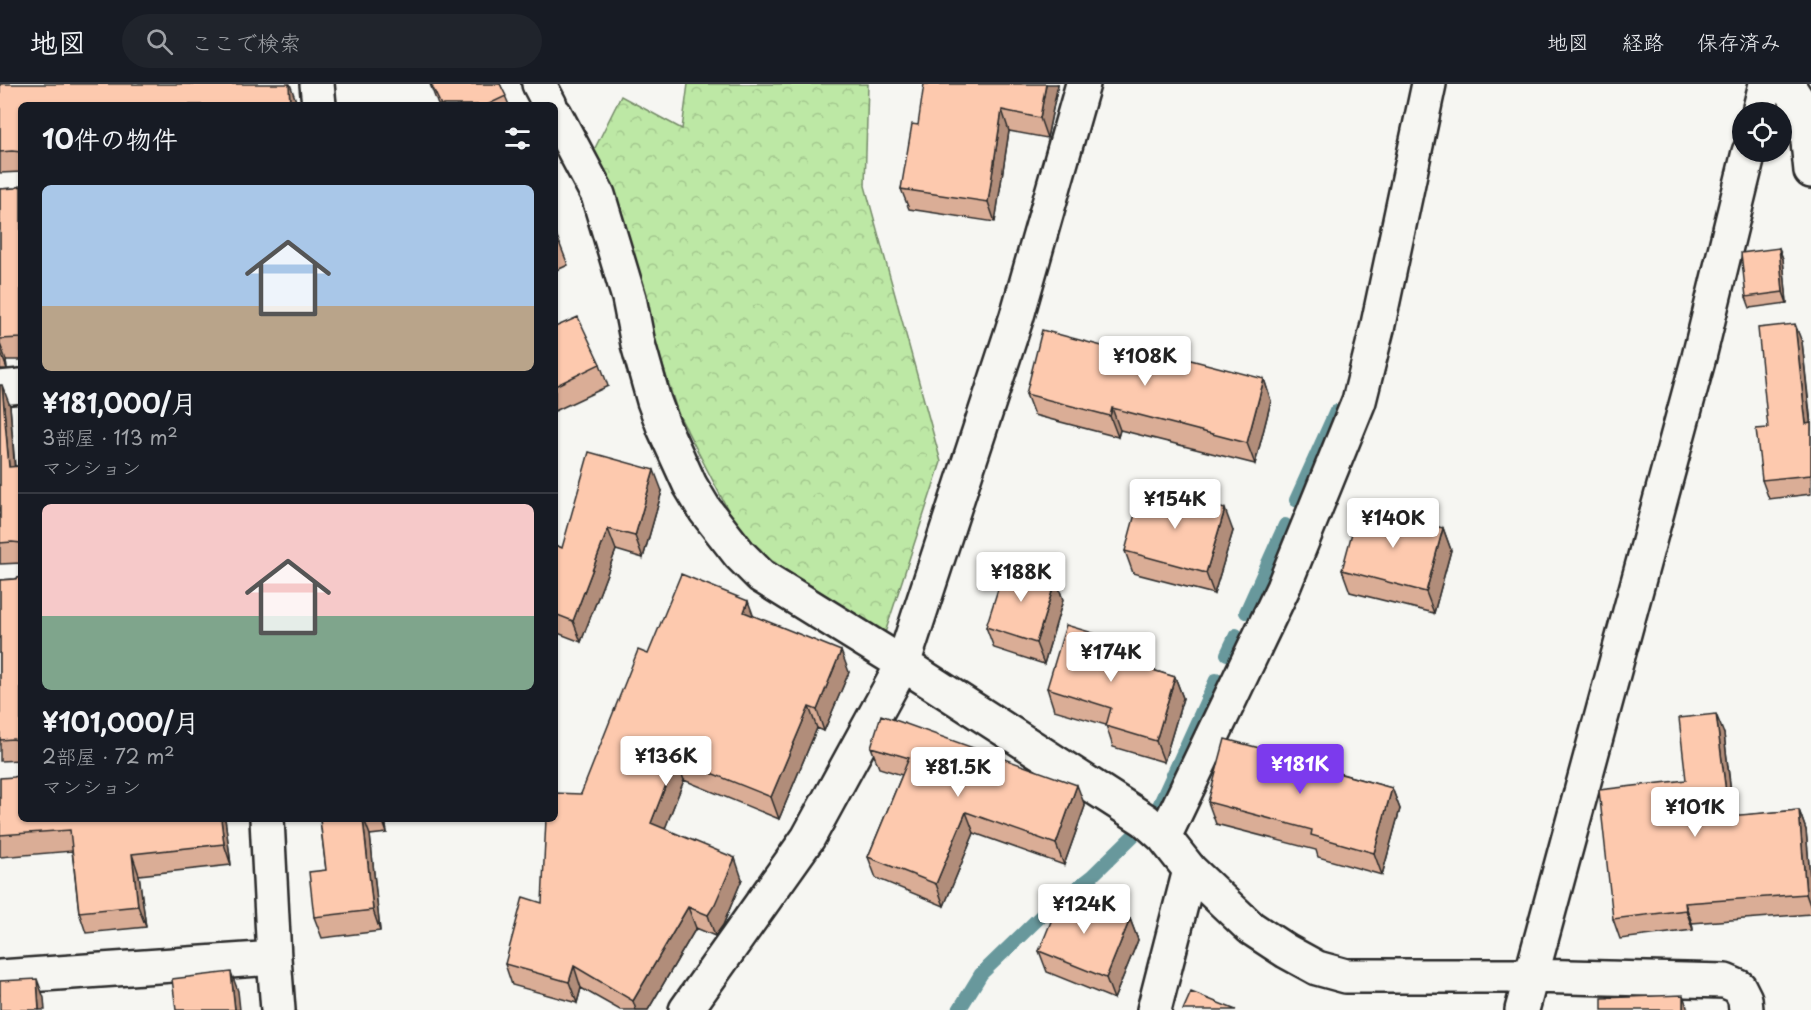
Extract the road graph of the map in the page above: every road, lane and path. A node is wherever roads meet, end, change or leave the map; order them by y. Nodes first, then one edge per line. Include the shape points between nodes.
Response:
1 (317, 84) edge
2 (538, 84) edge
3 (1083, 84) edge
4 (1429, 84) edge
5 (1766, 84) edge
6 (1787, 84) edge
7 (320, 102) edge
8 (548, 102) edge
9 (1762, 102) edge
10 (558, 120) edge
11 (1747, 162) edge
12 (1811, 171) edge
13 (18, 386) edge
14 (0, 388) edge
15 (903, 664) junction
16 (267, 822) edge
17 (1164, 837) junction
18 (1190, 870) junction
19 (274, 958) junction
20 (1530, 976) junction
21 (0, 977) edge
22 (278, 1010) edge
23 (686, 1010) edge
24 (1154, 1010) edge
25 (1522, 1010) edge
26 (1746, 1010) edge

1 - 7 street
2 - 8 street
3 - 15 street via 1017,316
4 - 17 street via 1359,401 1283,588
5 - 9 street
6 - 12 street via 1805,112
10 - 15 street via 598,195 654,401 677,458 705,510 761,576
11 - 20 street via 1699,357
13 - 14 street
15 - 17 street via 1145,820
15 - 23 street via 808,838
16 - 19 street
17 - 18 street
18 - 20 street via 1251,928 1317,968 1346,976
18 - 24 street
19 - 21 street
19 - 22 street
20 - 25 street
20 - 26 street via 1725,981 1739,987

